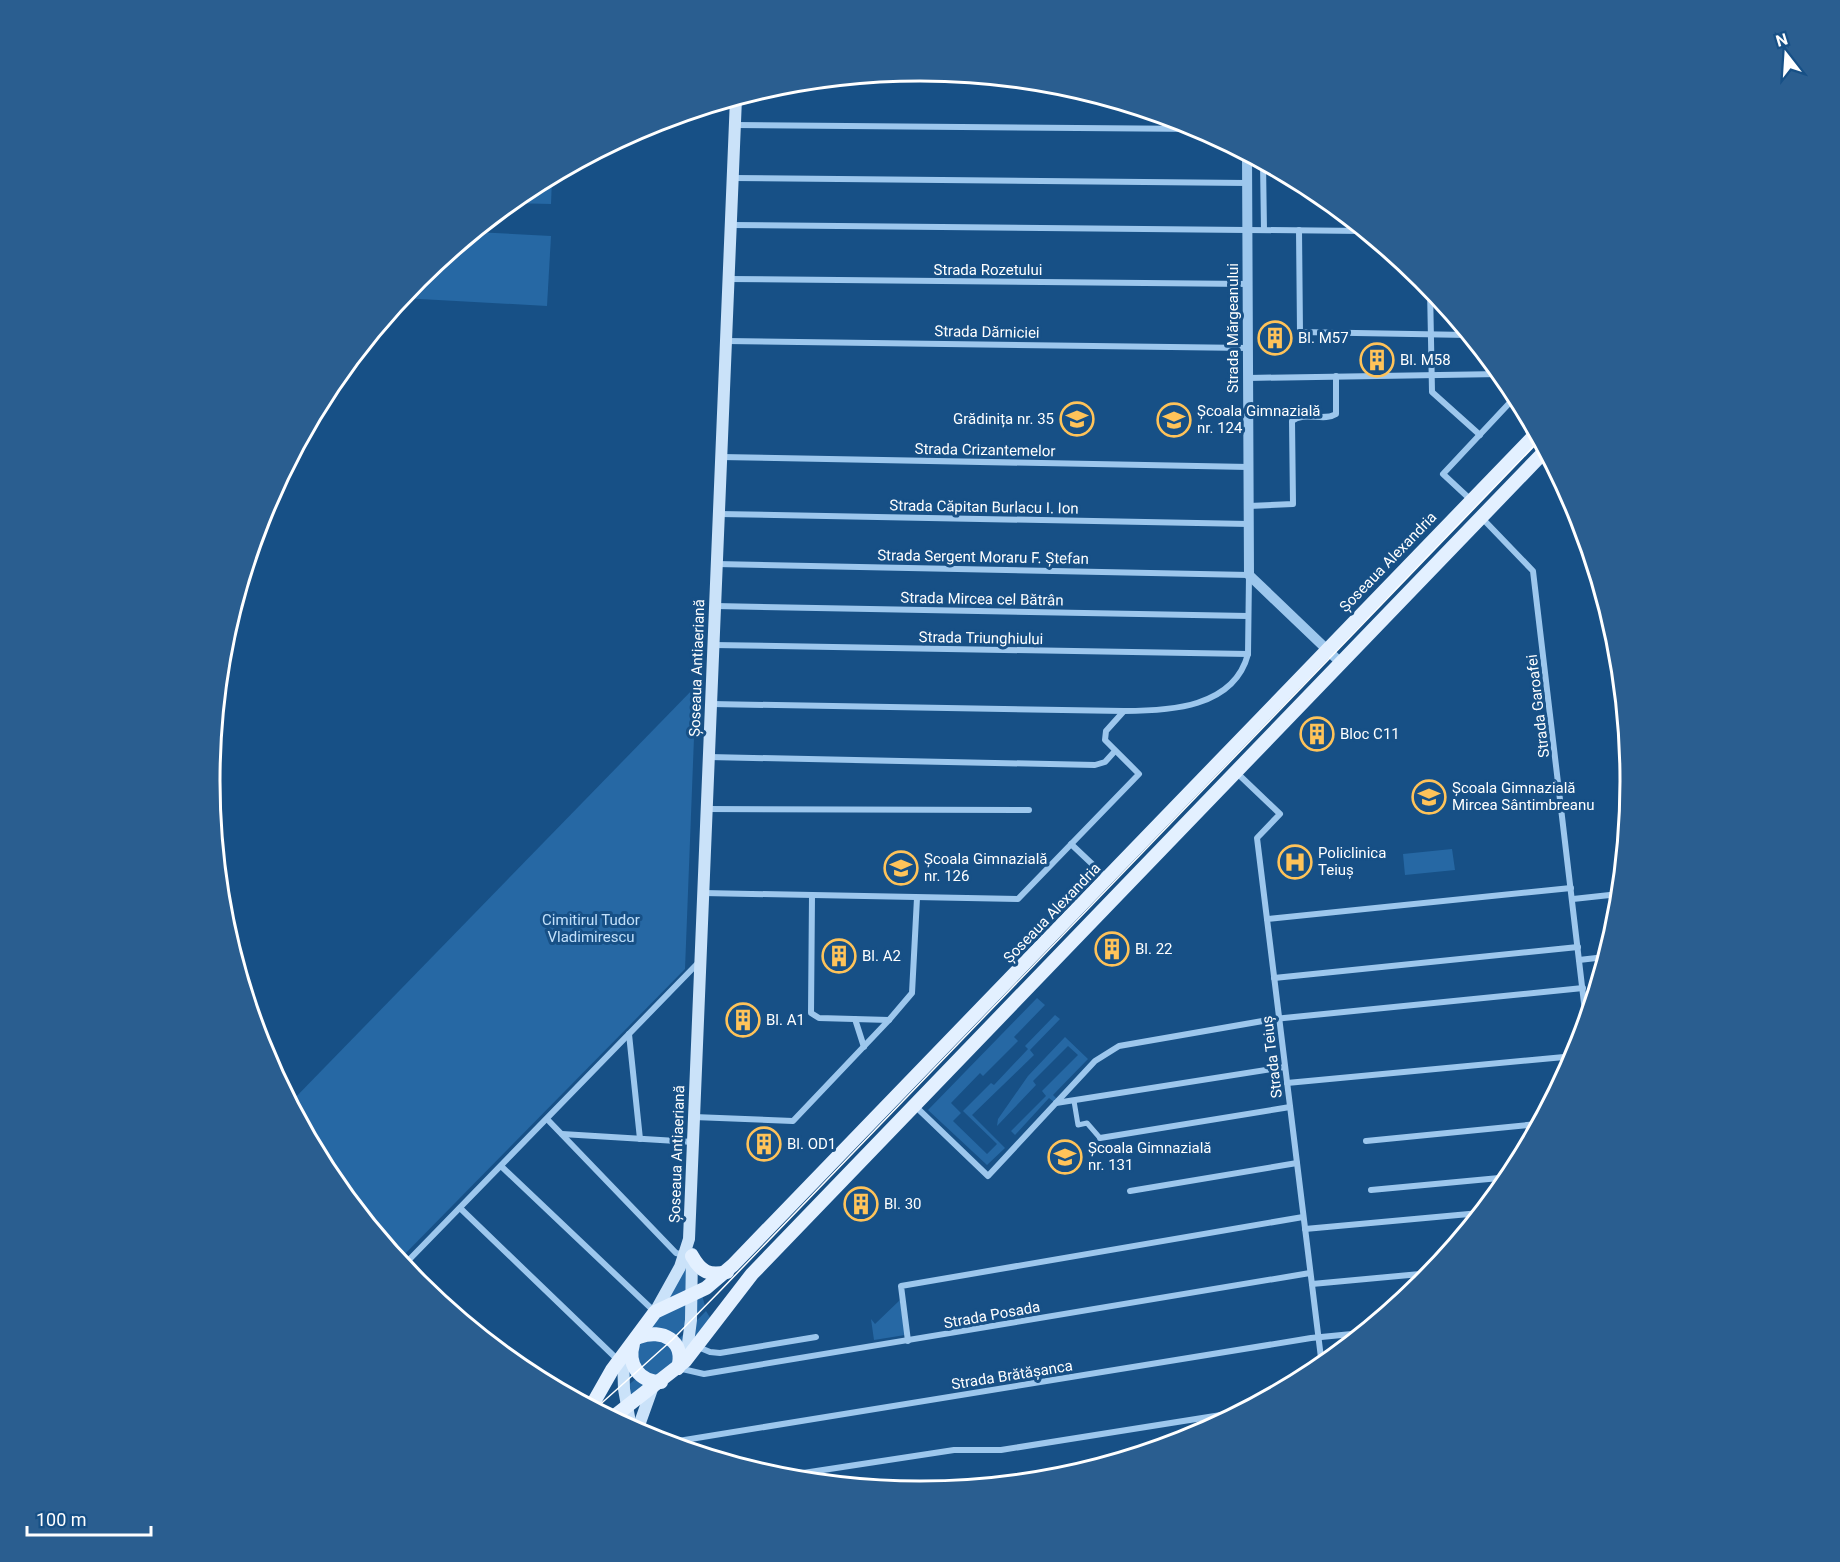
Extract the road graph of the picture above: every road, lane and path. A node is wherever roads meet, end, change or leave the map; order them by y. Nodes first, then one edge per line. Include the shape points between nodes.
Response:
1 (736, 106) edge
2 (735, 125) junction
3 (1174, 129) edge
4 (1247, 162) edge
5 (1263, 171) edge
6 (733, 178) junction
7 (1247, 183) junction
8 (731, 225) junction
9 (1248, 230) junction
10 (1264, 230) junction
11 (1299, 230) junction
12 (1352, 231) edge
13 (728, 279) junction
14 (1248, 284) junction
15 (1430, 302) edge
16 (1430, 334) junction
17 (1459, 335) edge
18 (726, 340) junction
19 (1248, 348) junction
20 (1489, 374) edge
21 (1431, 375) junction
22 (1336, 376) junction
23 (1248, 378) junction
24 (1509, 404) edge
25 (1480, 435) junction
26 (1531, 439) edge
27 (1540, 456) edge
28 (721, 457) junction
29 (1249, 466) junction
30 (1471, 501) junction
31 (1249, 506) junction
32 (718, 514) junction
33 (1481, 517) junction
34 (1249, 524) junction
35 (716, 564) junction
36 (1249, 575) junction
37 (714, 606) junction
38 (1248, 616) junction
39 (713, 645) junction
40 (1327, 649) junction
41 (1248, 654) junction
42 (1341, 663) junction
43 (710, 704) junction
44 (1124, 711) junction
45 (1115, 751) junction
46 (709, 757) junction
47 (1236, 772) junction
48 (706, 809) junction
49 (1029, 810) dead end
50 (1071, 844) junction
51 (1108, 879) junction
52 (1571, 888) junction
53 (703, 893) junction
54 (1611, 895) edge
55 (812, 896) junction
56 (917, 898) junction
57 (1573, 899) junction
58 (1267, 919) junction
59 (1578, 947) junction
60 (1597, 958) edge
61 (1579, 960) junction
62 (699, 961) junction
63 (1274, 978) junction
64 (1582, 988) junction
65 (1584, 1003) edge
66 (855, 1019) junction
67 (1279, 1019) junction
68 (889, 1020) junction
69 (629, 1034) junction
70 (864, 1047) junction
71 (1563, 1057) edge
72 (1285, 1068) junction
73 (1287, 1083) junction
74 (1074, 1101) junction
75 (1056, 1103) junction
76 (914, 1106) junction
77 (1290, 1107) junction
78 (694, 1118) junction
79 (547, 1119) junction
80 (1529, 1125) edge
81 (562, 1134) junction
82 (1100, 1138) joint
83 (640, 1139) junction
84 (1366, 1141) dead end
85 (693, 1142) junction
86 (1297, 1163) junction
87 (501, 1166) junction
88 (1496, 1178) edge
89 (1371, 1190) dead end
90 (1130, 1191) dead end
91 (460, 1208) junction
92 (1469, 1215) edge
93 (1304, 1217) junction
94 (1305, 1229) junction
95 (688, 1256) junction
96 (409, 1259) edge
97 (727, 1272) junction
98 (1310, 1273) junction
99 (1417, 1274) edge
100 (1312, 1284) junction
101 (692, 1295) junction
102 (655, 1312) junction
103 (1348, 1334) edge
104 (816, 1337) dead end
105 (1318, 1337) junction
106 (636, 1340) junction
107 (908, 1341) junction
108 (698, 1347) junction
109 (1320, 1355) edge
110 (621, 1358) junction
111 (681, 1364) junction
112 (657, 1385) junction
113 (595, 1401) edge
114 (626, 1408) junction
115 (619, 1413) edge
116 (1214, 1416) edge
117 (628, 1417) edge
118 (641, 1423) edge
119 (684, 1440) edge
120 (810, 1472) edge

1 - 2 main road, Șoseaua Antiaeriană
2 - 3 street
2 - 6 main road, Șoseaua Antiaeriană
4 - 7 street, Strada Mărgeanului
5 - 10 street
6 - 7 street
6 - 8 main road, Șoseaua Antiaeriană
7 - 9 street, Strada Mărgeanului
8 - 9 street
8 - 13 main road, Șoseaua Antiaeriană
9 - 10 street
9 - 14 street, Strada Mărgeanului
10 - 11 street
11 - 12 street
11 - 16 street via 1300,332
13 - 14 street, Strada Rozetului
13 - 18 main road, Șoseaua Antiaeriană
14 - 19 street, Strada Mărgeanului
15 - 16 street
16 - 17 street
16 - 21 street
18 - 19 street, Strada Dărniciei
18 - 28 main road, Șoseaua Antiaeriană
19 - 23 street, Strada Mărgeanului
20 - 21 street
21 - 22 street
21 - 25 street via 1430,386 1436,396
22 - 23 street
22 - 31 street via 1336,414 1297,417 1292,421 1293,504
23 - 29 street, Strada Mărgeanului
24 - 25 street
25 - 30 street via 1443,474
26 - 30 main road, Șoseaua Alexandria
27 - 33 main road
28 - 29 street, Strada Crizantemelor
28 - 32 main road, Șoseaua Antiaeriană
29 - 31 street, Strada Mărgeanului
30 - 40 main road, Șoseaua Alexandria
31 - 34 street, Strada Mărgeanului
32 - 34 street, Strada Căpitan Burlacu I. Ion
32 - 35 main road, Șoseaua Antiaeriană
33 - 42 main road
33 - 52 street, Strada Garoafei via 1533,571
34 - 36 street, Strada Mărgeanului
35 - 36 street, Strada Sergent Moraru F. Ștefan
35 - 37 main road, Șoseaua Antiaeriană
36 - 38 street, Strada Mărgeanului
36 - 40 street
37 - 38 street, Strada Mircea cel Bătrân
37 - 39 main road, Șoseaua Antiaeriană
38 - 41 street, Strada Mărgeanului
39 - 41 street, Strada Triunghiului
39 - 43 main road, Șoseaua Antiaeriană
40 - 42 street
40 - 51 main road, Șoseaua Alexandria
41 - 44 street via 1231,684 1204,701 1171,710
42 - 47 main road
43 - 44 street
43 - 46 main road, Șoseaua Antiaeriană
44 - 45 street via 1104,735
45 - 46 street via 1105,762 1095,765
45 - 50 street via 1139,774
46 - 48 main road, Șoseaua Antiaeriană
47 - 58 street, Strada Teiuș via 1280,814 1257,838
47 - 76 main road
48 - 49 street
48 - 53 main road, Șoseaua Antiaeriană
50 - 51 street
50 - 56 street via 1018,899
51 - 97 main road, Șoseaua Alexandria
52 - 57 street, Strada Garoafei
52 - 58 street
53 - 55 street
53 - 62 main road, Șoseaua Antiaeriană
54 - 57 street
55 - 56 street
55 - 66 street via 810,1010 819,1018
56 - 68 street via 914,986
57 - 59 street, Strada Garoafei
58 - 63 street, Strada Teiuș
59 - 61 street, Strada Garoafei
59 - 63 street
60 - 61 street
61 - 64 street, Strada Garoafei
62 - 69 street
62 - 78 main road, Șoseaua Antiaeriană
63 - 67 street, Strada Teiuș
64 - 65 street, Strada Garoafei
64 - 67 street
66 - 68 street
66 - 70 street
67 - 72 street, Strada Teiuș
67 - 75 street via 1112,1049 1095,1061
68 - 70 street
69 - 79 street
69 - 83 street
70 - 78 street via 793,1121
71 - 73 street
72 - 73 street, Strada Teiuș
72 - 74 street
73 - 77 street, Strada Teiuș
74 - 75 street
74 - 82 street via 1078,1125 1087,1124
75 - 76 street via 988,1176
76 - 108 main road via 745,1282
77 - 82 street
77 - 86 street, Strada Teiuș
78 - 85 main road, Șoseaua Antiaeriană
79 - 81 street
79 - 87 street
80 - 84 street
81 - 83 street
81 - 95 street via 676,1253
83 - 85 street
85 - 95 main road, Șoseaua Antiaeriană
86 - 90 street
86 - 93 street, Strada Teiuș
87 - 91 street
87 - 102 street
88 - 89 street
91 - 96 street
91 - 110 street
92 - 94 street
93 - 94 street, Strada Teiuș
93 - 107 street via 901,1286
94 - 98 street, Strada Teiuș
95 - 97 main road via 707,1274
95 - 101 main road, Șoseaua Antiaeriană
95 - 102 main road
97 - 101 main road, Șoseaua Alexandria
98 - 100 street, Strada Teiuș
98 - 107 street, Strada Posada
99 - 100 street
100 - 105 street, Strada Teiuș
101 - 102 main road, Șoseaua Alexandria
101 - 111 main road, Șoseaua Antiaeriană via 691,1327
102 - 106 main road
103 - 105 street, Strada Brătășanca
104 - 108 street via 720,1353
105 - 109 street, Strada Teiuș
105 - 119 street, Strada Brătășanca
106 - 110 main road
106 - 111 main road via 655,1333 669,1337
106 - 112 main road via 631,1356 634,1368
107 - 111 street, Strada Posada via 704,1374
108 - 111 main road
110 - 113 main road
110 - 114 main road
111 - 112 main road
112 - 114 main road
112 - 118 main road
114 - 115 main road
114 - 117 main road
116 - 120 street via 1001,1450 954,1450

